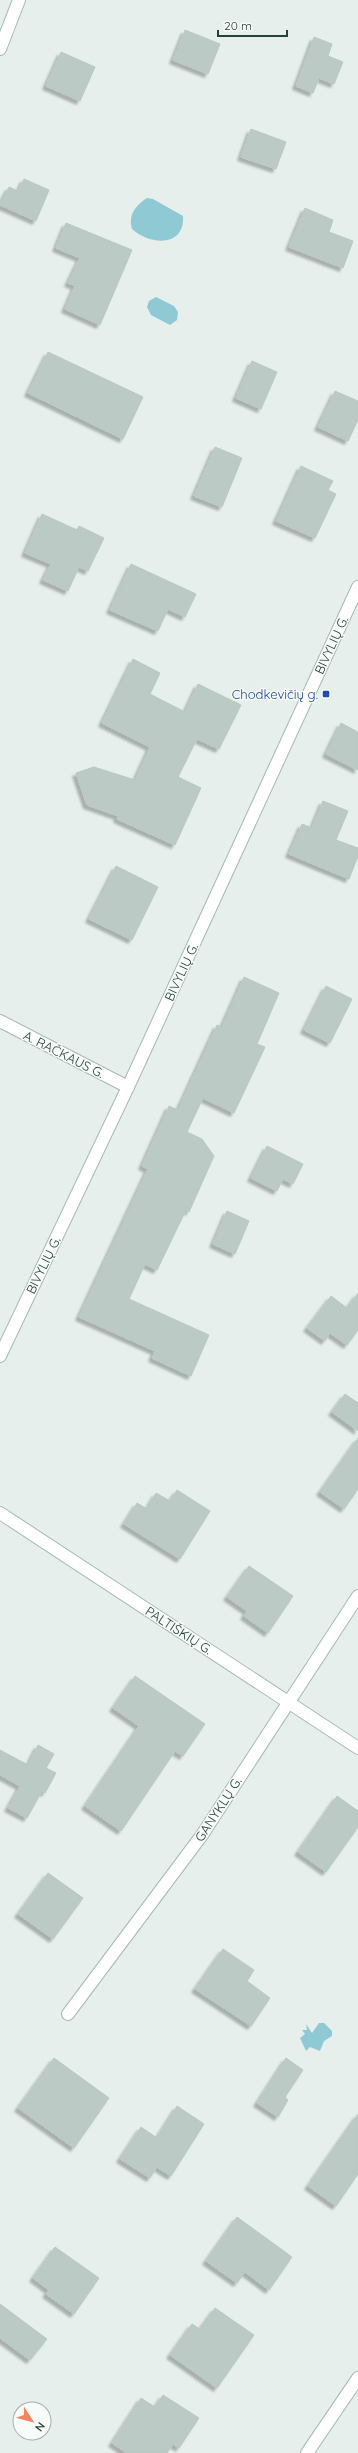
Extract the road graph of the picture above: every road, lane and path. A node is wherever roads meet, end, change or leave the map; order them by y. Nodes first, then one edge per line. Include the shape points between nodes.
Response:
1 (19, 0) edge
2 (0, 49) edge
3 (358, 587) edge
4 (0, 1021) edge
5 (128, 1087) junction
6 (0, 1356) edge
7 (0, 1513) edge
8 (358, 1596) edge
9 (287, 1701) junction
10 (358, 1748) edge
11 (68, 2014) dead end
12 (358, 2378) edge
13 (307, 2453) edge

1 - 2 street
3 - 5 street, BIVYLIŲ G.
4 - 5 street, A. RAČKAUS G.
5 - 6 street, BIVYLIŲ G.
7 - 9 street, PALTIŠKIŲ G.
8 - 9 street, GANYKLŲ G.
9 - 10 street, PALTIŠKIŲ G.
9 - 11 street, GANYKLŲ G. via 202,1835
12 - 13 street

